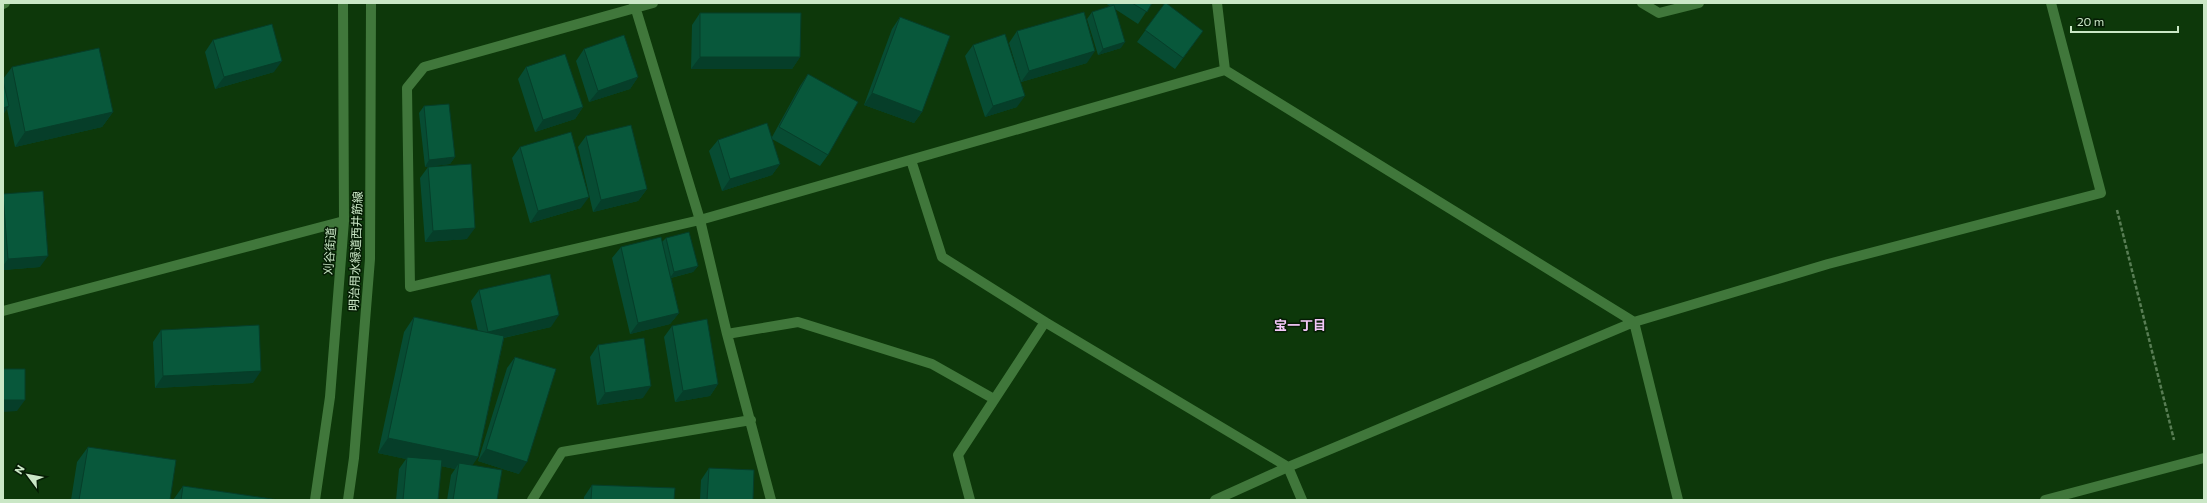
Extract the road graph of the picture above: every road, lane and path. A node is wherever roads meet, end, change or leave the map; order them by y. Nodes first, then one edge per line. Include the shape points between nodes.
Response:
1 (343, 3) edge
2 (371, 3) edge
3 (653, 3) edge
4 (1217, 3) edge
5 (1642, 3) edge
6 (1698, 3) edge
7 (2051, 3) edge
8 (634, 6) edge
9 (1225, 70) junction
10 (911, 160) junction
11 (2101, 192) junction
12 (700, 220) junction
13 (344, 221) junction
14 (3, 311) edge
15 (1045, 322) junction
16 (1634, 322) junction
17 (727, 334) junction
18 (994, 399) junction
19 (751, 420) junction
20 (2204, 458) edge
21 (2180, 464) junction
22 (1288, 467) junction
23 (315, 500) edge
24 (348, 500) edge
25 (532, 500) edge
26 (771, 500) edge
27 (970, 500) edge
28 (1215, 500) edge
29 (1302, 500) edge
30 (1678, 500) edge
31 (2045, 500) edge

1 - 13 street, 刈谷街道
2 - 24 street, 明治用水緑道西井筋線 via 370,259 354,458
3 - 8 street
4 - 9 street
5 - 6 street via 1659,13
7 - 11 street
8 - 12 street
8 - 12 street via 424,67 407,88 410,287
9 - 10 street
9 - 16 street
10 - 12 street
10 - 15 street via 942,257
11 - 16 street via 1828,264
11 - 21 path via 2116,206
12 - 17 street
13 - 14 street
13 - 23 street, 刈谷街道 via 330,397
15 - 18 street
15 - 22 street
16 - 22 street
16 - 30 street
17 - 18 street via 798,322 932,364
17 - 19 street
18 - 27 street via 958,455
19 - 25 street via 562,452
19 - 26 street
20 - 21 street
21 - 31 street
22 - 28 street
22 - 29 street

